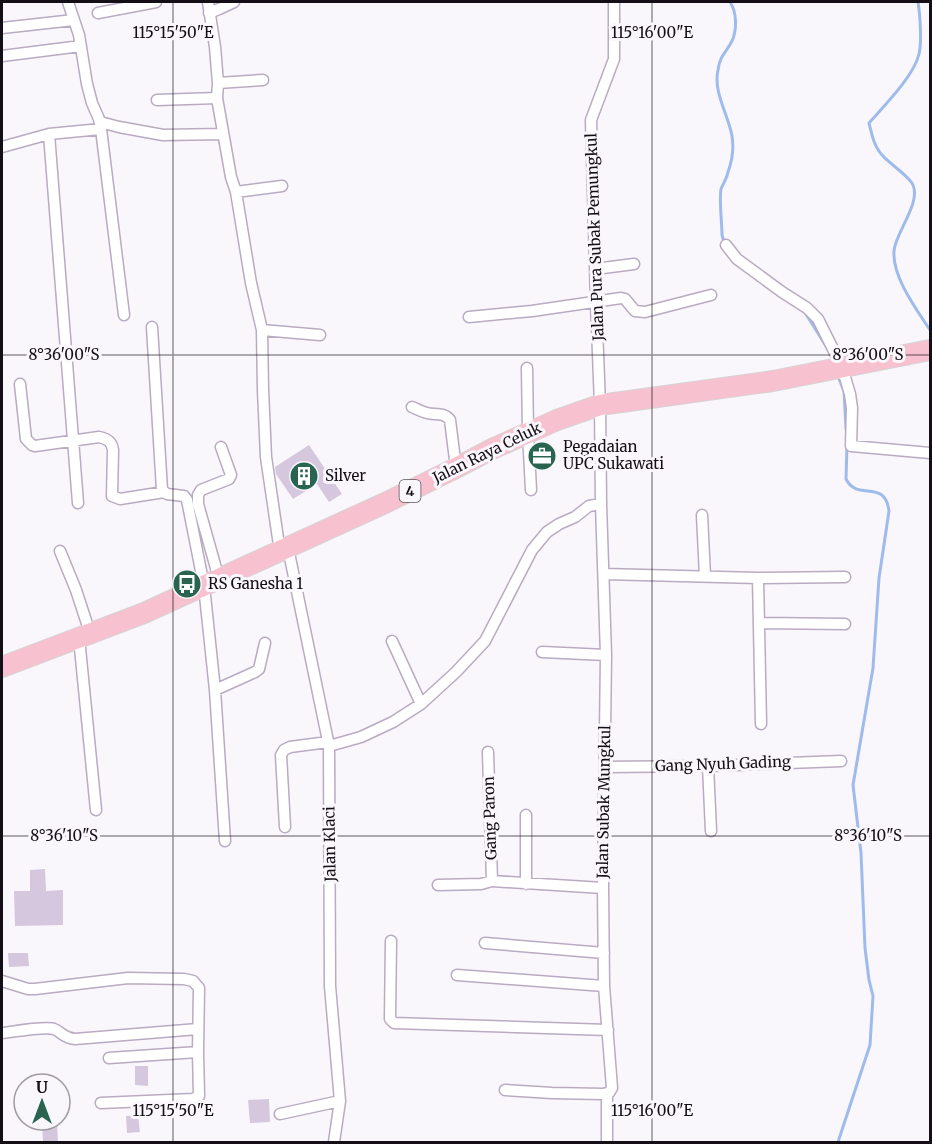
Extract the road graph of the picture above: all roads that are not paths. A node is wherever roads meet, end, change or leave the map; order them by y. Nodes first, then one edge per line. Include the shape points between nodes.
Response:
1 (68, 2) edge
2 (156, 2) edge
3 (234, 2) edge
4 (614, 2) edge
5 (208, 7) edge
6 (98, 13) dead end
7 (74, 20) junction
8 (2, 28) edge
9 (81, 46) junction
10 (2, 56) edge
11 (263, 80) dead end
12 (218, 83) junction
13 (217, 98) junction
14 (157, 100) dead end
15 (100, 125) junction
16 (49, 134) junction
17 (223, 134) junction
18 (2, 147) edge
19 (282, 186) dead end
20 (236, 192) junction
21 (726, 245) dead end
22 (634, 264) dead end
23 (595, 269) junction
24 (711, 295) dead end
25 (596, 302) junction
26 (124, 315) dead end
27 (469, 317) dead end
28 (152, 327) dead end
29 (262, 330) junction
30 (320, 335) dead end
31 (923, 352) edge
32 (527, 368) dead end
33 (838, 368) junction
34 (20, 384) dead end
35 (600, 405) junction
36 (412, 407) dead end
37 (528, 433) junction
38 (73, 440) junction
39 (222, 447) dead end
40 (930, 453) edge
41 (456, 468) junction
42 (531, 490) dead end
43 (164, 492) junction
44 (78, 503) dead end
45 (601, 504) junction
46 (702, 515) dead end
47 (284, 550) junction
48 (60, 551) dead end
49 (604, 574) junction
50 (705, 576) junction
51 (846, 577) dead end
52 (213, 578) junction
53 (758, 578) junction
54 (759, 623) junction
55 (845, 624) dead end
56 (85, 636) junction
57 (392, 641) dead end
58 (265, 643) dead end
59 (542, 652) dead end
60 (606, 655) junction
61 (2, 666) edge
62 (215, 690) junction
63 (421, 704) junction
64 (760, 724) dead end
65 (328, 744) junction
66 (488, 752) dead end
67 (841, 761) dead end
68 (708, 766) junction
69 (605, 767) junction
70 (96, 810) dead end
71 (526, 815) dead end
72 (285, 827) dead end
73 (711, 831) dead end
74 (225, 842) dead end
75 (492, 881) junction
76 (526, 884) junction
77 (438, 885) dead end
78 (603, 888) junction
79 (391, 941) dead end
80 (485, 943) dead end
81 (604, 953) junction
82 (457, 975) dead end
83 (2, 981) edge
84 (604, 986) junction
85 (198, 1029) junction
86 (608, 1030) junction
87 (2, 1033) edge
88 (198, 1052) junction
89 (110, 1058) dead end
90 (505, 1090) dead end
91 (607, 1094) junction
92 (340, 1101) junction
93 (101, 1103) dead end
94 (280, 1114) dead end
95 (334, 1143) edge
96 (607, 1143) edge

1 - 7 street
2 - 6 street
3 - 5 street via 219,9
4 - 23 street, Jalan Pura Subak Pemungkul via 614,57 591,120
5 - 12 street, Jalan Klaci
7 - 8 street
7 - 9 street
9 - 10 street
9 - 15 street via 89,93
11 - 12 street
12 - 13 street, Jalan Klaci
13 - 14 street
13 - 17 street, Jalan Klaci
15 - 16 street
15 - 17 street via 163,135
15 - 26 street
16 - 18 street
16 - 38 street
17 - 20 street, Jalan Klaci
19 - 20 street
20 - 29 street, Jalan Klaci
21 - 33 street via 737,259 812,312
22 - 23 street
23 - 25 street, Jalan Pura Subak Pemungkul
24 - 25 street via 639,312 625,299
25 - 27 street
25 - 35 street, Jalan Pura Subak Pemungkul
28 - 43 street
29 - 30 street
29 - 47 street, Jalan Klaci via 266,457
31 - 33 highway, Jalan Raya Celuk / 4
32 - 37 street
33 - 35 highway, Jalan Raya Celuk / 4
33 - 40 street via 850,393 851,446
34 - 38 street via 28,442 34,447
35 - 37 highway, Jalan Raya Celuk / 4
35 - 45 street, Jalan Subak Mungkul
36 - 41 street via 448,417
37 - 41 highway, Jalan Raya Celuk / 4
37 - 42 street
38 - 43 street via 109,440 113,450 112,496 120,499
38 - 44 street
39 - 52 street via 231,477 201,490 198,498
41 - 47 highway, Jalan Raya Celuk / 4
43 - 52 street via 182,495 187,500
45 - 49 street, Jalan Subak Mungkul
45 - 63 street via 589,506 547,532 532,550 485,641
46 - 50 street
47 - 52 highway, Jalan Raya Celuk / 4
47 - 65 street, Jalan Klaci
48 - 56 street via 76,590
49 - 50 street
49 - 60 street, Jalan Subak Mungkul
50 - 53 street
51 - 53 street
52 - 56 highway, Jalan Raya Celuk / 4 via 144,613
52 - 62 street
53 - 54 street
54 - 55 street
54 - 64 street
56 - 61 highway, Jalan Raya Celuk / 4
56 - 70 street
57 - 63 street
58 - 62 street via 259,669
59 - 60 street
60 - 69 street, Jalan Subak Mungkul
62 - 74 street
63 - 65 street via 361,737
65 - 72 street via 283,751
65 - 92 street, Jalan Klaci via 330,986
66 - 75 street, Gang Paron
67 - 68 street, Gang Nyuh Gading
68 - 69 street, Gang Nyuh Gading
68 - 73 street
69 - 78 street, Jalan Subak Mungkul
71 - 76 street
75 - 76 street, Gang Paron
75 - 77 street
76 - 78 street, Gang Paron
78 - 81 street, Jalan Subak Mungkul
79 - 86 street via 390,1019 394,1023
80 - 81 street
81 - 84 street, Jalan Subak Mungkul
82 - 84 street
83 - 85 street via 35,989 128,978 189,980 199,988
84 - 86 street, Jalan Subak Mungkul
85 - 87 street via 75,1039 48,1028
85 - 88 street
86 - 91 street, Jalan Subak Mungkul via 612,1088
88 - 89 street
88 - 93 street via 197,1098
90 - 91 street
91 - 96 street, Jalan Subak Mungkul
92 - 94 street
92 - 95 street, Jalan Klaci

